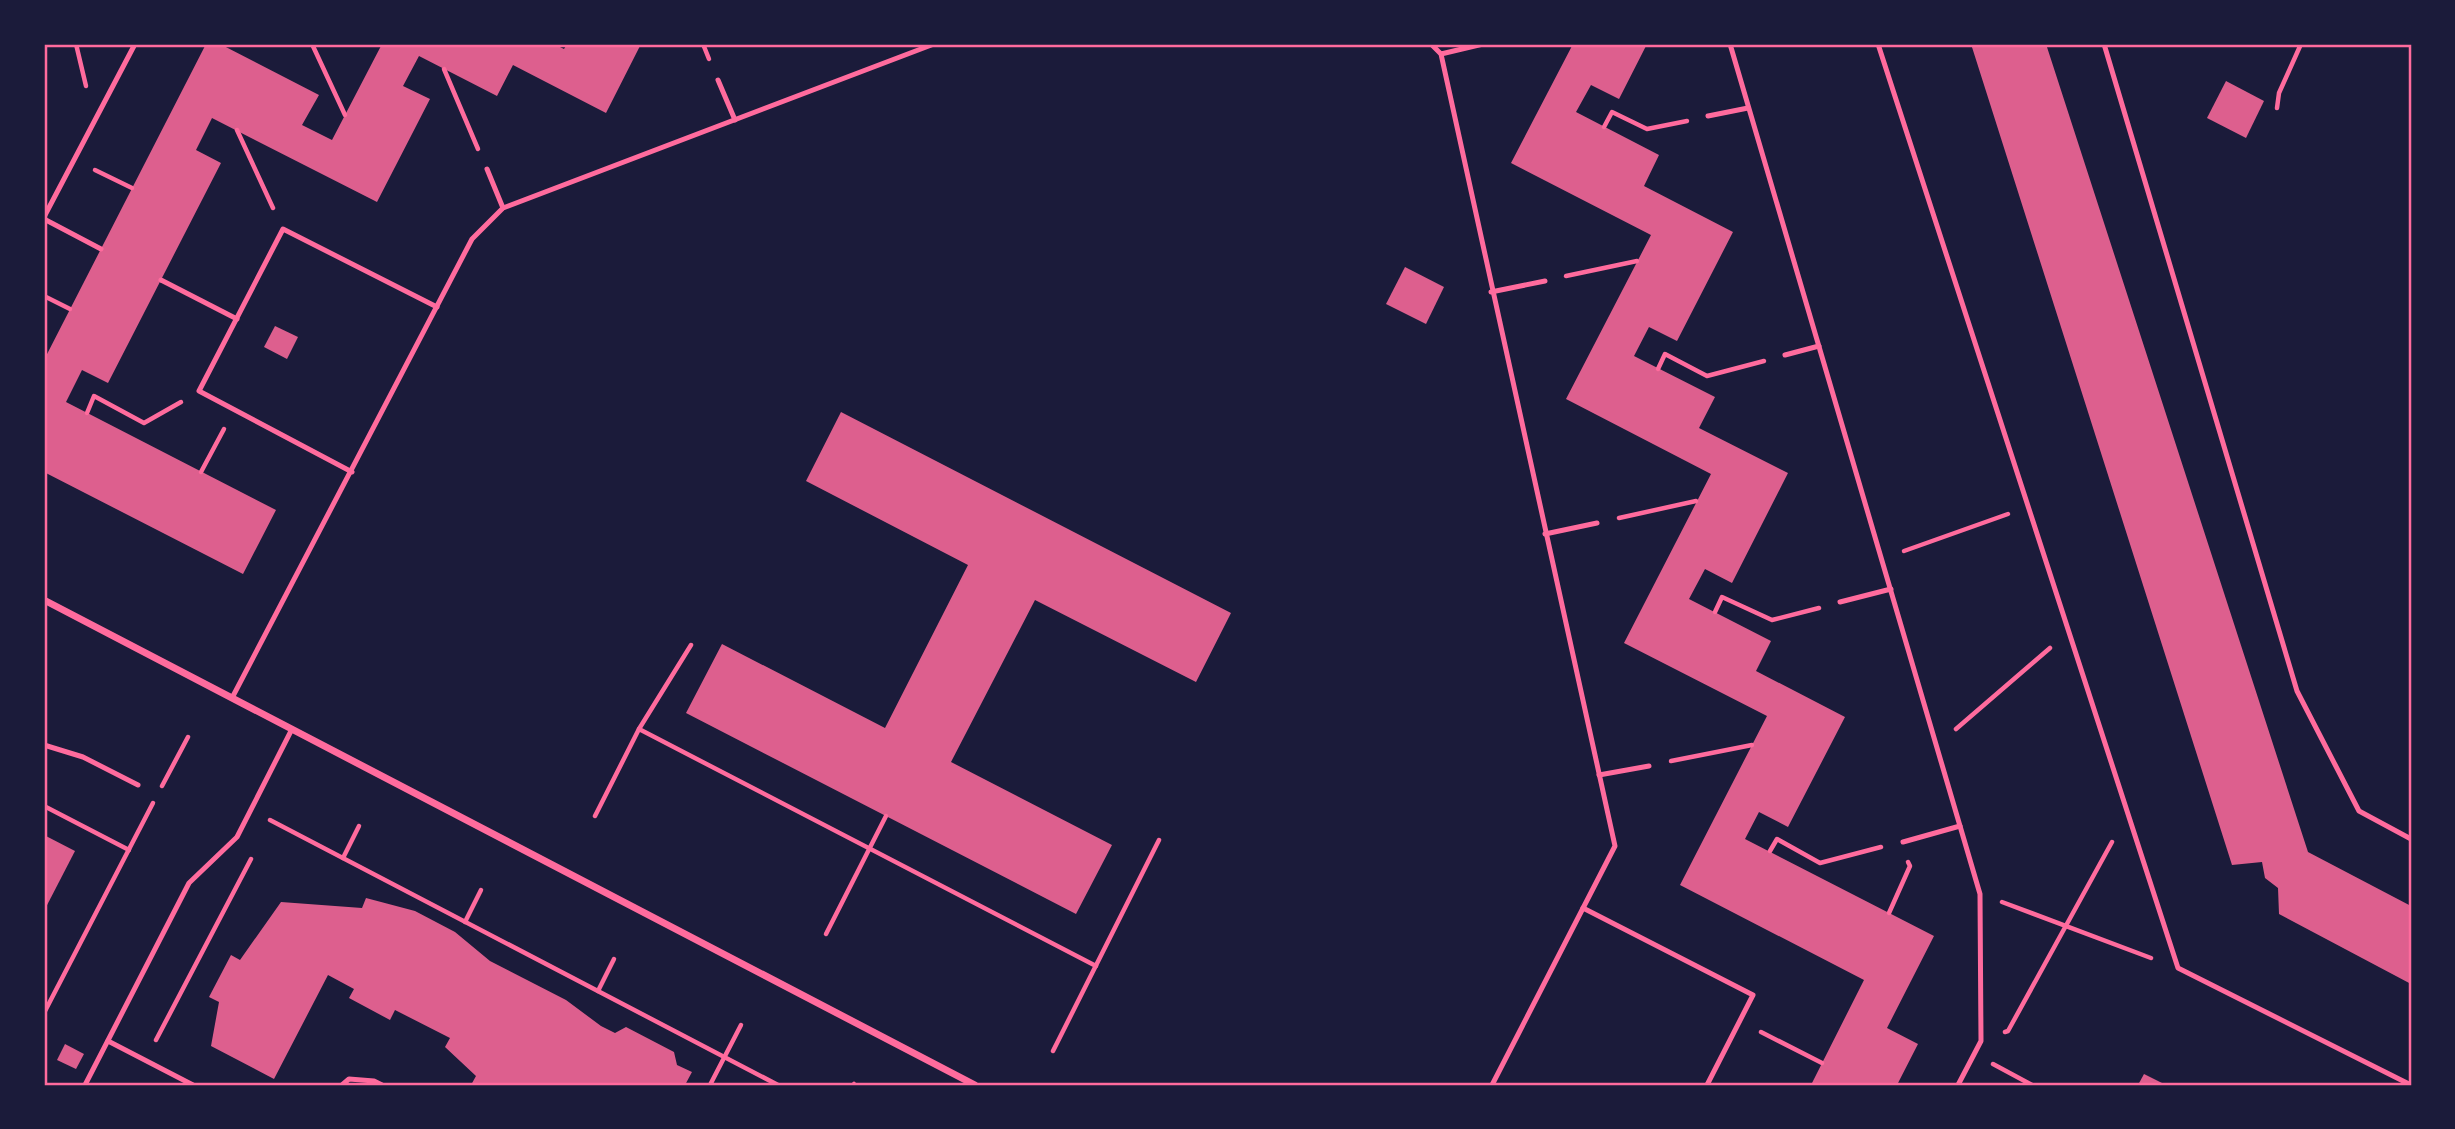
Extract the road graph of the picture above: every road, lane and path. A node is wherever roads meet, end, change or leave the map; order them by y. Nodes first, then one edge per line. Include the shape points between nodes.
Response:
1 (135, 44) edge
2 (312, 44) edge
3 (934, 44) edge
4 (1432, 44) edge
5 (1483, 44) edge
6 (1730, 44) edge
7 (1878, 44) edge
8 (2104, 44) edge
9 (2301, 44) edge
10 (1441, 54) junction
11 (444, 69) dead end
12 (718, 80) dead end
13 (1748, 108) junction
14 (2277, 108) dead end
15 (345, 115) dead end
16 (1708, 116) joint
17 (734, 120) junction
18 (1604, 127) dead end
19 (237, 130) dead end
20 (74, 159) junction
21 (487, 169) joint
22 (132, 188) dead end
23 (503, 208) junction
24 (44, 218) edge
25 (283, 229) junction
26 (101, 249) dead end
27 (1637, 261) dead end
28 (161, 280) dead end
29 (1545, 281) joint
30 (1491, 292) junction
31 (44, 296) edge
32 (437, 307) junction
33 (70, 309) dead end
34 (237, 319) junction
35 (1819, 346) junction
36 (1785, 355) joint
37 (1658, 369) dead end
38 (199, 391) junction
39 (234, 410) junction
40 (87, 413) dead end
41 (201, 472) dead end
42 (352, 472) junction
43 (1696, 501) dead end
44 (2028, 506) junction
45 (1597, 523) joint
46 (1545, 534) junction
47 (1881, 560) junction
48 (1891, 589) junction
49 (44, 600) edge
50 (1840, 603) joint
51 (1715, 612) dead end
52 (2069, 631) junction
53 (691, 645) dead end
54 (232, 698) junction
55 (292, 729) junction
56 (639, 729) junction
57 (188, 737) dead end
58 (44, 745) edge
59 (1752, 745) dead end
60 (1937, 746) junction
61 (1649, 766) joint
62 (1599, 775) junction
63 (138, 785) dead end
64 (44, 806) edge
65 (251, 810) junction
66 (2128, 813) junction
67 (595, 816) dead end
68 (886, 816) dead end
69 (271, 821) junction
70 (359, 826) dead end
71 (1961, 827) junction
72 (265, 833) dead end
73 (2411, 839) edge
74 (1159, 840) dead end
75 (1903, 842) junction
76 (869, 849) junction
77 (129, 850) junction
78 (1770, 851) dead end
79 (253, 857) dead end
80 (343, 858) junction
81 (481, 890) dead end
82 (1980, 894) junction
83 (1583, 908) junction
84 (1889, 913) dead end
85 (465, 922) junction
86 (2064, 926) junction
87 (826, 934) dead end
88 (614, 959) dead end
89 (1096, 966) junction
90 (2178, 968) junction
91 (598, 991) junction
92 (44, 1013) edge
93 (1740, 1021) junction
94 (741, 1025) dead end
95 (108, 1041) junction
96 (1981, 1041) junction
97 (1053, 1051) dead end
98 (1974, 1054) junction
99 (725, 1057) junction
100 (146, 1061) junction
101 (1822, 1063) dead end
102 (1708, 1083) edge
103 (85, 1085) edge
104 (193, 1085) edge
105 (342, 1085) edge
106 (382, 1085) edge
107 (710, 1085) edge
108 (778, 1085) edge
109 (975, 1085) edge
110 (1492, 1085) edge
111 (1718, 1085) edge
112 (1958, 1085) edge
113 (2032, 1085) edge
114 (2411, 1085) edge

1 - 20 lane
2 - 15 path
3 - 17 lane
4 - 10 lane
5 - 10 lane
6 - 13 lane
7 - 44 lane
8 - 73 lane via 2297,691 2360,811
9 - 14 path
10 - 30 lane
11 - 21 path
12 - 17 lane
13 - 16 lane
13 - 35 lane
16 - 18 path via 1647,129 1612,111
17 - 23 lane
19 - 25 path
20 - 22 path
20 - 24 lane
21 - 23 lane
23 - 32 lane via 472,239
24 - 26 lane
25 - 32 lane
25 - 34 lane
27 - 29 path
28 - 34 lane
29 - 30 lane
30 - 46 lane
31 - 33 path
32 - 42 lane
34 - 38 lane
35 - 36 lane
35 - 47 lane
36 - 37 path via 1707,376 1665,354
38 - 39 lane
38 - 40 path via 144,423 94,396
39 - 41 path
39 - 42 lane
42 - 54 lane
43 - 45 path
44 - 47 path
44 - 52 lane
45 - 46 lane
46 - 62 lane
47 - 48 lane
48 - 50 lane
48 - 60 lane
49 - 54 street
50 - 51 path via 1772,620 1722,597
52 - 60 path
52 - 66 lane
53 - 56 path
54 - 55 street
55 - 65 lane
55 - 109 street
56 - 67 path
56 - 76 path
57 - 77 path
58 - 63 lane via 83,757
59 - 61 path
60 - 71 lane
61 - 62 lane
62 - 83 lane via 1615,846
64 - 77 path
65 - 69 path
65 - 95 lane via 237,837 189,883
66 - 86 path
66 - 90 lane
68 - 76 path
69 - 72 path
69 - 80 path
70 - 80 path
71 - 75 lane
71 - 82 lane
74 - 89 path
75 - 78 path via 1820,863 1777,839
75 - 84 path via 1910,866
76 - 87 path
76 - 89 path
77 - 92 path
79 - 100 path
80 - 85 path
81 - 85 path
82 - 86 path
82 - 96 lane
83 - 93 lane via 1753,995
83 - 110 lane
85 - 91 path
86 - 90 path
86 - 96 path via 2008,1031
88 - 91 path
89 - 97 path
90 - 114 lane
91 - 99 path
93 - 101 path
93 - 102 lane
94 - 99 path
95 - 100 lane
95 - 103 lane
96 - 98 lane
98 - 112 lane
98 - 113 path
99 - 107 path
99 - 108 path
100 - 104 lane
102 - 111 lane
105 - 106 lane via 349,1079

